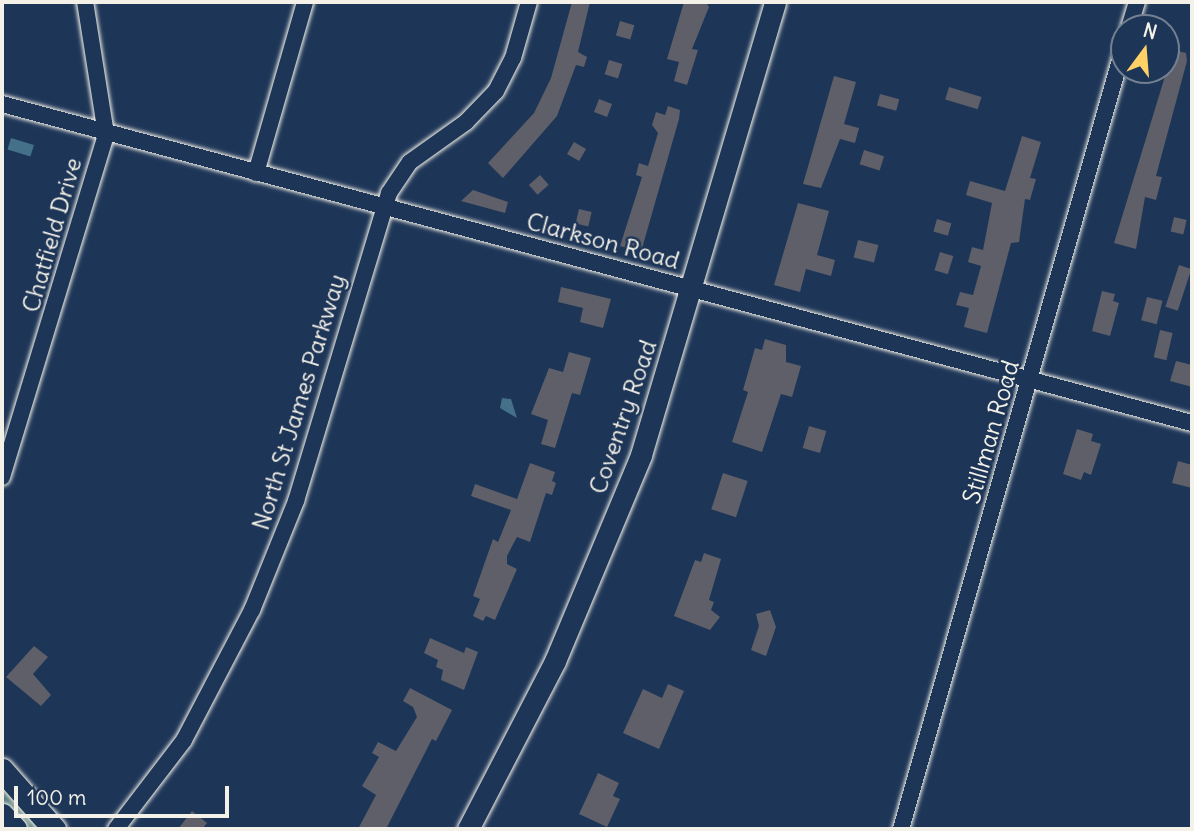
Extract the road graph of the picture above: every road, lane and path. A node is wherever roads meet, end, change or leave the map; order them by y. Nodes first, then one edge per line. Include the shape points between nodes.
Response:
1 (85, 2) edge
2 (305, 2) edge
3 (529, 2) edge
4 (775, 2) edge
5 (1113, 84) edge
6 (2, 104) edge
7 (106, 134) junction
8 (256, 173) junction
9 (383, 206) junction
10 (693, 288) junction
11 (1029, 379) junction
12 (1192, 423) edge
13 (2, 477) edge
14 (2, 770) edge
15 (2, 815) edge
16 (15, 829) edge
17 (54, 829) edge
18 (116, 829) edge
19 (468, 829) edge
20 (901, 829) edge

1 - 7 street, Chatfield Drive
2 - 8 street
3 - 9 street, North St James Parkway via 513,58 496,91 466,122 411,162
4 - 10 street, Coventry Road
5 - 11 street, Stillman Road
6 - 7 street, Clarkson Road
7 - 8 street, Clarkson Road
7 - 13 street, Chatfield Drive
8 - 9 street, Clarkson Road
9 - 10 street, Clarkson Road
9 - 18 street, North St James Parkway via 296,501 252,610 184,740
10 - 11 street, Clarkson Road
10 - 19 street, Coventry Road via 647,437 584,596
11 - 12 street, Clarkson Road
11 - 20 street, Stillman Road
14 - 17 main road
15 - 16 main road

